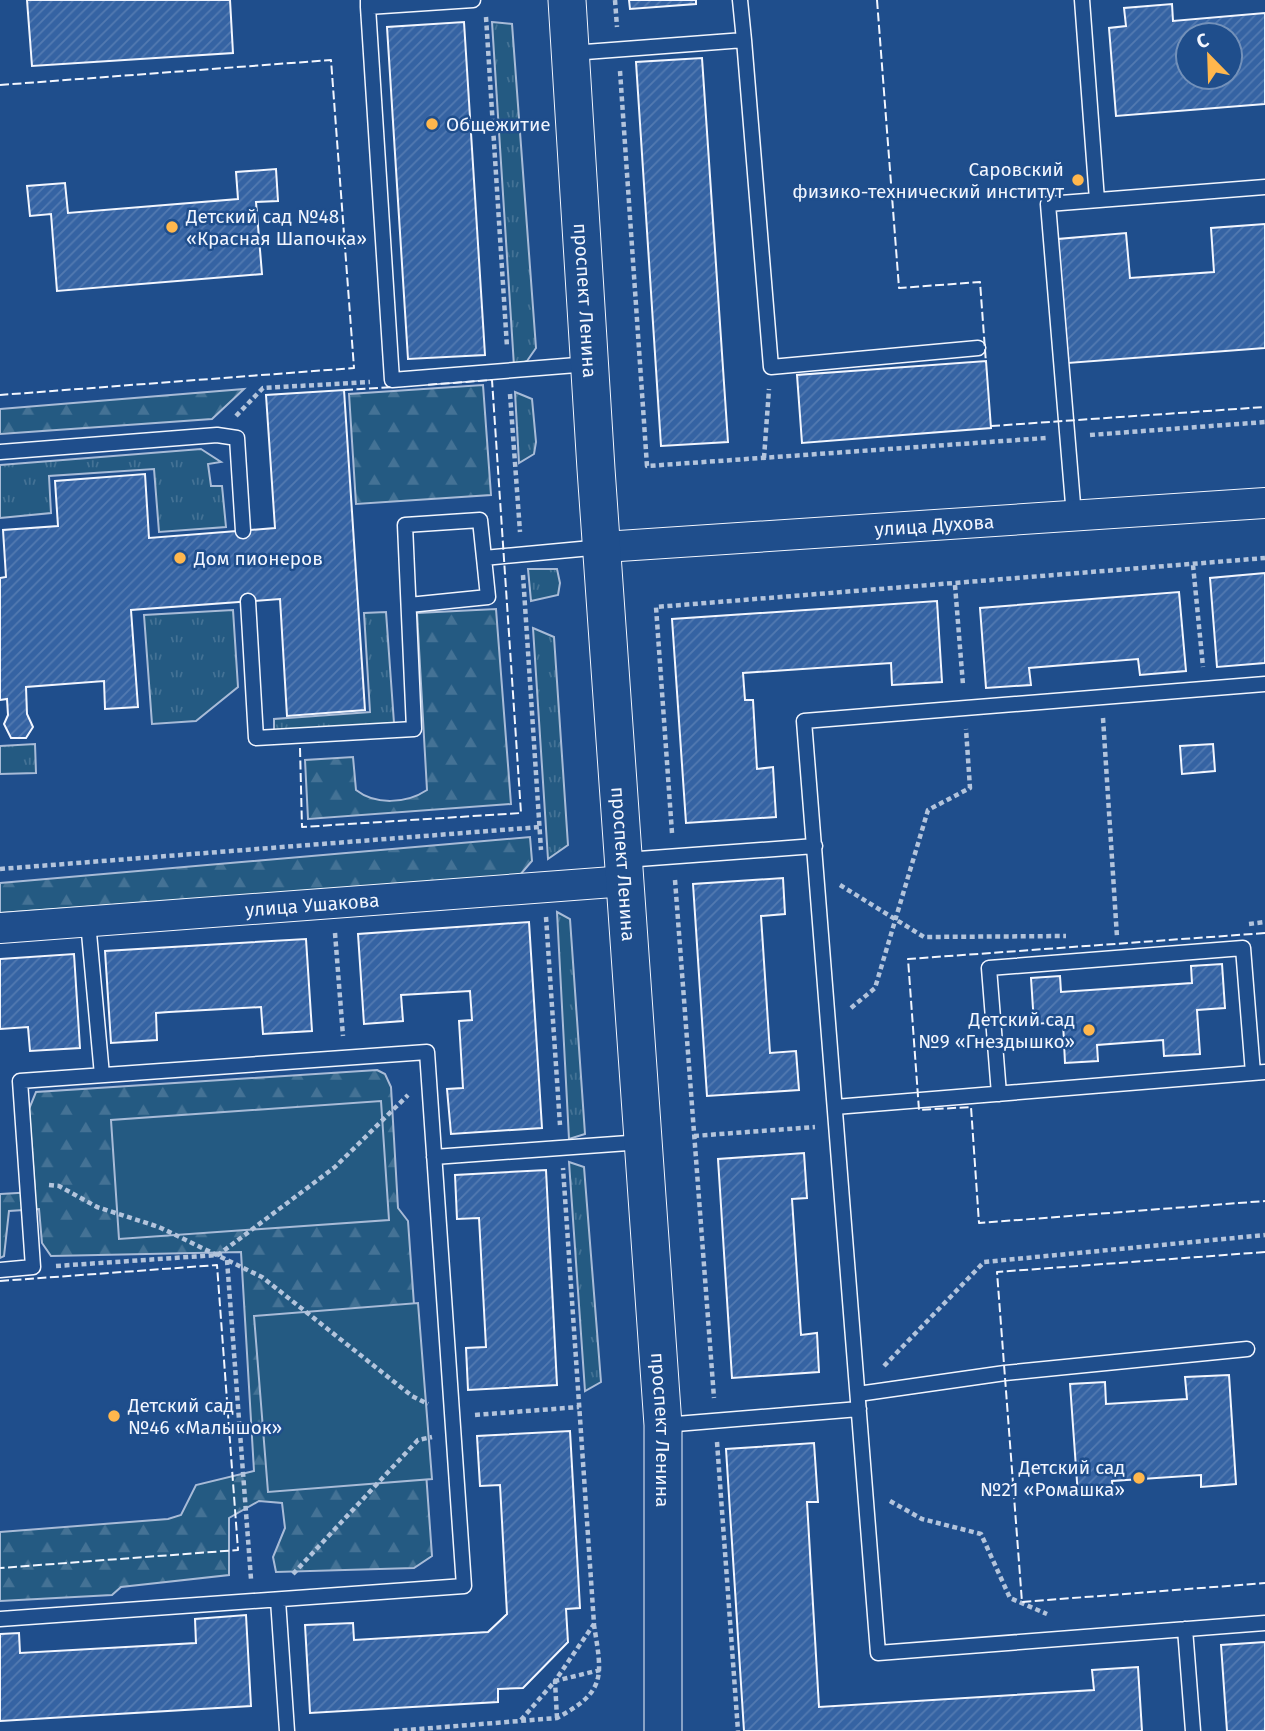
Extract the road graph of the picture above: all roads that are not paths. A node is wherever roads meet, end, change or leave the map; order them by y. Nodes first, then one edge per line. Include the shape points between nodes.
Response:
1 (473, 0) edge
2 (567, 0) edge
3 (740, 0) edge
4 (1082, 0) edge
5 (368, 4) edge
6 (744, 40) junction
7 (571, 53) junction
8 (1265, 187) edge
9 (1097, 200) junction
10 (978, 348) dead end
11 (590, 364) junction
12 (0, 452) edge
13 (1265, 503) edge
14 (1074, 516) junction
15 (243, 531) dead end
16 (604, 547) junction
17 (484, 558) junction
18 (248, 601) dead end
19 (409, 605) junction
20 (1265, 684) edge
21 (814, 846) junction
22 (626, 871) junction
23 (88, 922) junction
24 (0, 928) edge
25 (1259, 1073) edge
26 (102, 1075) junction
27 (999, 1094) junction
28 (835, 1107) junction
29 (644, 1142) junction
30 (434, 1157) junction
31 (0, 1270) edge
32 (1247, 1349) dead end
33 (858, 1394) junction
34 (859, 1409) junction
35 (663, 1425) junction
36 (273, 1600) junction
37 (0, 1619) edge
38 (1265, 1623) edge
39 (1185, 1629) junction
40 (287, 1731) edge
41 (663, 1731) edge
42 (1193, 1731) edge

1 - 5 lane
2 - 7 street, проспект Ленина
3 - 6 lane
4 - 9 lane
5 - 11 lane via 391,380
6 - 7 lane
6 - 10 lane via 771,367
7 - 11 street, проспект Ленина
8 - 9 lane
9 - 14 lane via 1048,204
11 - 16 street, проспект Ленина
12 - 15 lane via 217,435 237,438
13 - 14 street, улица Духова
14 - 16 street, улица Духова
16 - 17 lane
16 - 22 street, проспект Ленина
17 - 19 lane via 488,597
17 - 19 lane via 480,520 405,525
18 - 19 lane via 256,738 414,729
20 - 21 lane via 804,721
21 - 22 lane via 674,857
21 - 28 lane
22 - 23 street, улица Ушакова
22 - 29 street, проспект Ленина
23 - 24 street, улица Ушакова
23 - 26 lane
25 - 27 lane
25 - 27 lane via 1243,948 989,968
26 - 30 lane via 427,1052
26 - 31 lane via 20,1080 33,1267
27 - 28 lane
28 - 33 lane
29 - 30 lane
29 - 35 street, проспект Ленина
30 - 36 lane via 464,1586
32 - 33 lane via 1005,1373
33 - 34 lane
34 - 35 lane
34 - 39 lane via 878,1653
35 - 41 street, проспект Ленина
36 - 37 lane
36 - 40 lane
38 - 39 lane
39 - 42 lane

